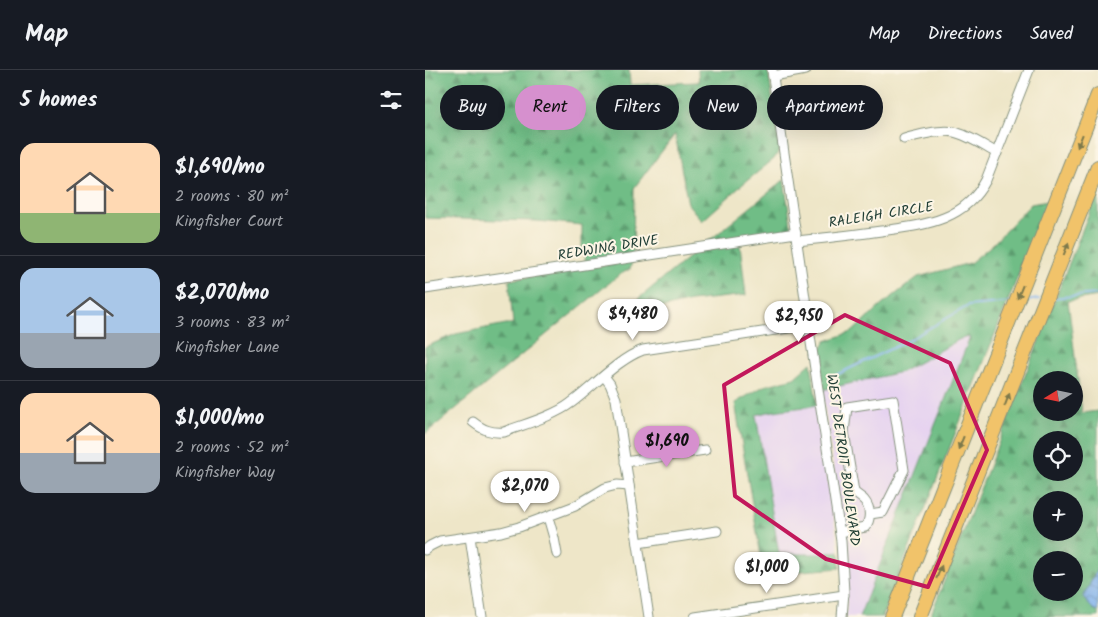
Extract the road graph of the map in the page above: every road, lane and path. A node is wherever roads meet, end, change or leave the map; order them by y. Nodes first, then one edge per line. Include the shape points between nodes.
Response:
1 (806, 70) edge
2 (1029, 70) edge
3 (772, 73) edge
4 (1098, 95) edge
5 (904, 139) dead end
6 (997, 153) junction
7 (1098, 167) edge
8 (796, 237) junction
9 (425, 289) edge
10 (809, 325) junction
11 (604, 376) junction
12 (473, 422) dead end
13 (705, 450) dead end
14 (625, 462) junction
15 (629, 486) junction
16 (870, 514) junction
17 (548, 517) junction
18 (717, 531) dead end
19 (840, 532) junction
20 (470, 537) junction
21 (638, 543) junction
22 (425, 550) edge
23 (557, 554) dead end
24 (844, 595) junction
25 (482, 617) edge
26 (649, 617) edge
27 (695, 617) edge
28 (842, 617) edge
29 (892, 617) edge
30 (921, 617) edge

1 - 3 street
2 - 6 street, RALEIGH CIRCLE
3 - 8 street, WEST DETROIT BOULEVARD
4 -> 29 highway
5 - 6 street via 954,132
6 - 8 street, RALEIGH CIRCLE via 976,196 945,218 920,226 860,234
30 -> 7 highway
8 - 9 street, REDWING DRIVE
8 - 10 street, WEST DETROIT BOULEVARD
10 - 11 street via 643,350 627,357
10 - 19 street, WEST DETROIT BOULEVARD
11 - 12 street via 560,410 504,432 487,431
11 - 14 street via 616,400
13 - 14 street
14 - 15 street
15 - 17 street via 605,488
15 - 21 street
16 - 16 street via 865,501 854,492 844,432 847,407 893,400 904,470 883,512
16 - 19 street via 865,528
17 - 20 street via 501,532
17 - 23 street
18 - 21 street
19 - 24 street, WEST DETROIT BOULEVARD
20 - 22 street via 440,541
20 - 25 street
21 - 26 street
24 - 27 street
24 - 28 street, WEST DETROIT BOULEVARD

